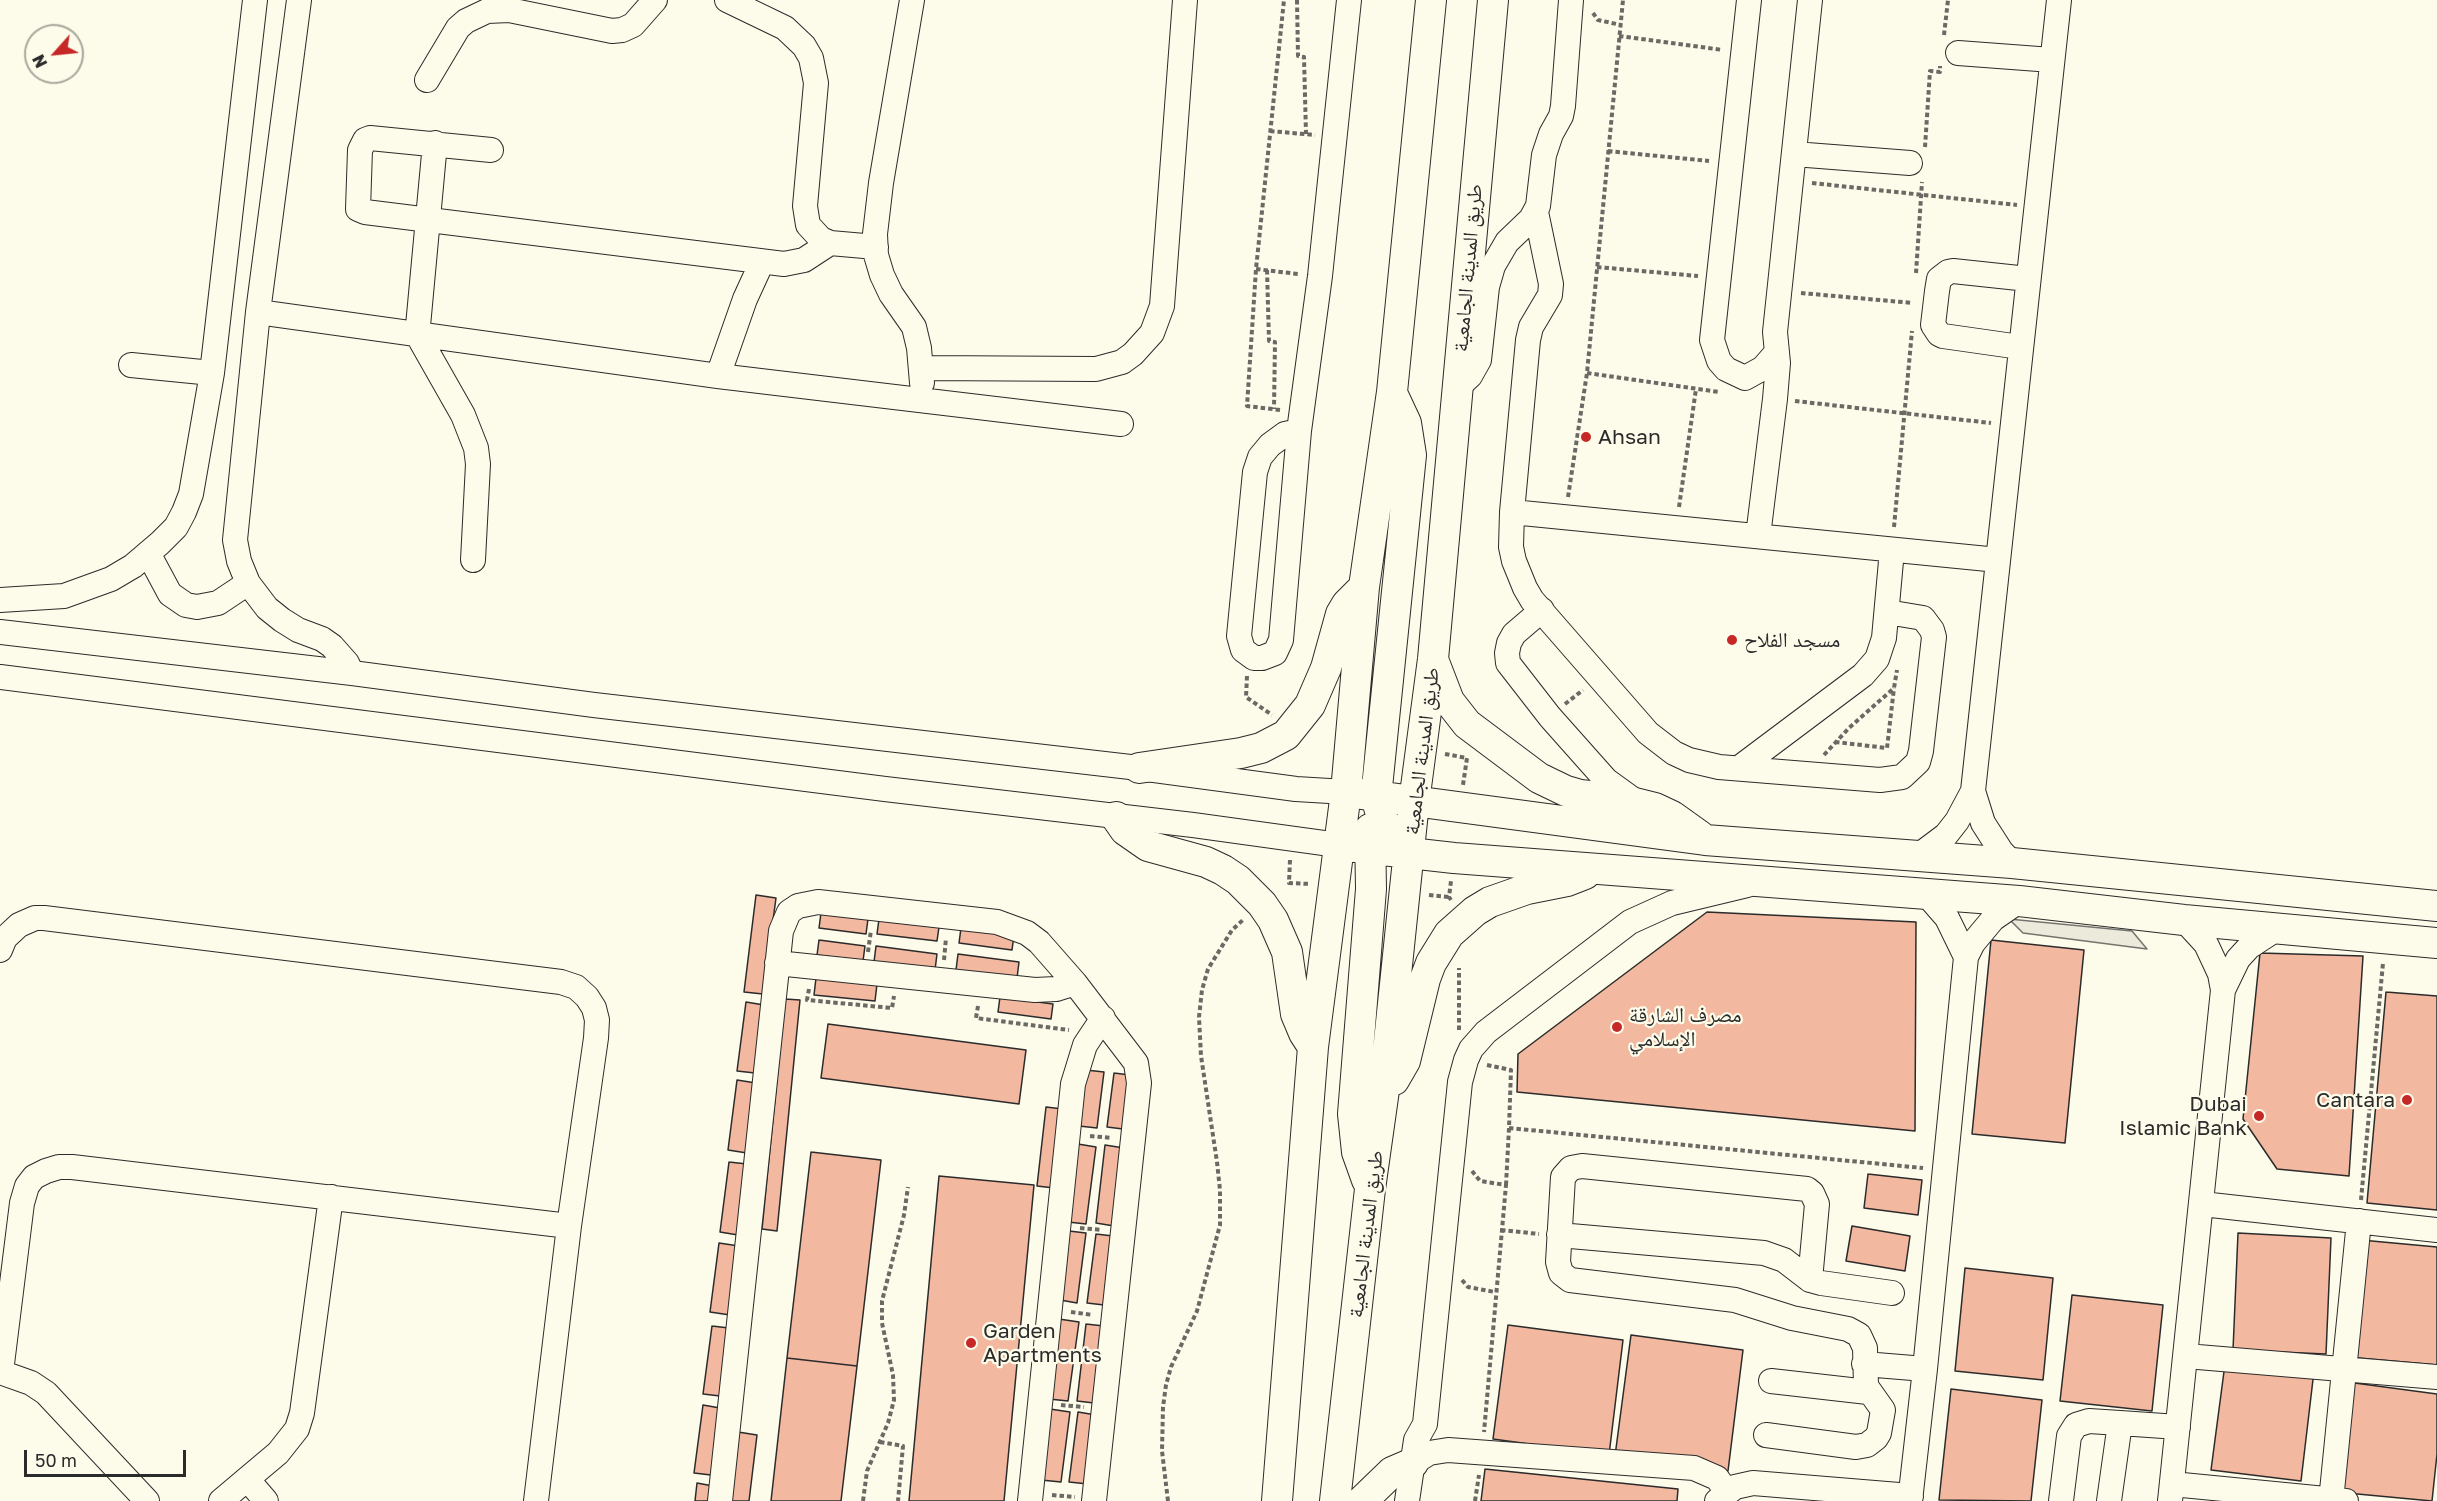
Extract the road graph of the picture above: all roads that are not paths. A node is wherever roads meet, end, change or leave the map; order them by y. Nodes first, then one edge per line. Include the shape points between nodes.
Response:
1 (255, 0) edge
2 (299, 0) edge
3 (655, 0) edge
4 (727, 0) edge
5 (912, 0) edge
6 (1185, 0) edge
7 (1349, 0) edge
8 (1431, 0) edge
9 (1493, 0) edge
10 (1749, 0) edge
11 (1810, 0) edge
12 (2059, 0) edge
13 (1570, 9) edge
14 (1958, 53) dead end
15 (2052, 60) junction
16 (427, 80) dead end
17 (435, 143) junction
18 (491, 150) dead end
19 (1794, 154) junction
20 (1910, 163) dead end
21 (1536, 212) junction
22 (428, 220) junction
23 (830, 243) junction
24 (876, 247) junction
25 (1498, 255) junction
26 (762, 262) junction
27 (1549, 274) junction
28 (2028, 279) junction
29 (258, 312) junction
30 (419, 333) junction
31 (2020, 347) junction
32 (1777, 352) junction
33 (131, 365) dead end
34 (922, 368) junction
35 (212, 373) junction
36 (718, 376) junction
37 (1745, 378) junction
38 (1457, 388) junction
39 (1392, 392) junction
40 (1775, 399) junction
41 (922, 401) junction
42 (1301, 422) junction
43 (1121, 424) dead end
44 (1512, 512) junction
45 (1758, 536) junction
46 (1893, 550) junction
47 (148, 553) junction
48 (473, 560) dead end
49 (1998, 560) junction
50 (248, 583) junction
51 (1364, 587) junction
52 (0, 600) edge
53 (1542, 610) junction
54 (1887, 612) junction
55 (0, 632) edge
56 (1433, 659) junction
57 (352, 674) junction
58 (0, 677) edge
59 (1139, 768) junction
60 (1739, 768) junction
61 (1974, 791) junction
62 (1346, 792) junction
63 (1376, 797) junction
64 (1414, 802) junction
65 (1637, 802) junction
66 (1116, 817) junction
67 (1705, 840) junction
68 (1338, 845) junction
69 (1371, 849) junction
70 (1410, 854) junction
71 (1918, 855) junction
72 (2012, 863) junction
73 (1595, 868) junction
74 (1761, 881) junction
75 (1927, 895) junction
76 (2019, 901) junction
77 (2437, 906) edge
78 (2184, 920) junction
79 (2278, 928) junction
80 (2437, 943) edge
81 (0, 950) edge
82 (1966, 957) junction
83 (777, 963) junction
84 (1075, 983) junction
85 (2223, 990) junction
86 (1097, 1026) junction
87 (1313, 1047) junction
88 (1384, 1090) junction
89 (1370, 1189) junction
90 (331, 1197) junction
91 (2202, 1204) junction
92 (2359, 1221) junction
93 (570, 1226) junction
94 (2437, 1230) edge
95 (1559, 1235) junction
96 (1810, 1280) junction
97 (1892, 1293) dead end
98 (2186, 1356) junction
99 (1864, 1364) junction
100 (1926, 1369) junction
101 (2344, 1369) junction
102 (0, 1372) edge
103 (2437, 1377) edge
104 (1771, 1381) dead end
105 (1869, 1392) junction
106 (2120, 1423) junction
107 (2178, 1427) junction
108 (1766, 1434) dead end
109 (1413, 1463) junction
110 (248, 1480) junction
111 (1769, 1493) edge
112 (2171, 1493) edge
113 (1273, 1495) edge
114 (1819, 1495) edge
115 (1722, 1496) edge
116 (1030, 1497) edge
117 (1910, 1498) edge
118 (1094, 1500) edge
119 (147, 1501) edge
120 (221, 1501) edge
121 (266, 1501) edge
122 (536, 1501) edge
123 (720, 1501) edge
124 (1335, 1501) edge
125 (1362, 1501) edge
126 (1407, 1501) edge
127 (2061, 1501) edge
128 (2109, 1501) edge
129 (2336, 1501) edge

1 - 35 street
2 - 29 street
3 - 16 street via 633,25 612,31 509,10 487,11 458,28
4 - 23 street via 785,28 811,58 816,83 806,215 814,232
5 - 24 street via 881,183
6 - 34 street via 1162,306 1152,333 1128,358 1096,369
7 - 42 street
8 - 39 main road
9 - 38 main road, طريق المدينة الجامعية
10 - 37 street via 1712,340 1726,369
11 - 19 street
12 - 15 street
13 - 21 street via 1563,106 1544,155
14 - 15 street
15 - 28 street
17 - 18 street
17 - 22 street
17 - 22 street via 370,138 360,150 360,211
19 - 20 street
19 - 32 street via 1775,332
21 - 25 street
21 - 27 street
22 - 26 street
22 - 30 street
23 - 24 street
23 - 26 street via 794,263
24 - 34 street via 891,294 914,327
25 - 27 street via 1521,253 1532,257
25 - 38 street via 1487,286 1479,360
26 - 36 street
27 - 44 street via 1550,295 1530,327
28 - 31 street
28 - 31 street via 1948,272 1939,279 1935,304 1933,325 1943,336
29 - 30 street
29 - 50 street via 235,540
30 - 36 street
30 - 48 street via 471,431 476,448
31 - 49 street
32 - 37 street via 1763,368
32 - 40 street
33 - 35 street
34 - 41 street
35 - 47 street via 191,494 176,527
36 - 41 street
37 - 40 street via 1757,392
38 - 56 main road, طريق المدينة الجامعية
39 - 51 main road
39 - 63 main road via 1406,423 1411,455
40 - 45 street
41 - 43 street
42 - 42 street via 1281,640 1269,657 1254,658 1243,650 1239,636 1256,464 1270,445
44 - 45 street
44 - 53 street via 1514,561 1525,588
45 - 46 street
46 - 49 street
46 - 54 street
47 - 50 street via 170,594 186,605 208,607
47 - 52 street via 111,579 88,589 64,596
49 - 61 street
50 - 57 street via 282,620 332,646
51 - 59 main road via 1341,614 1311,705 1286,735 1261,748 1222,758
51 - 62 main road
53 - 60 street via 1660,744 1689,760
53 - 65 street via 1514,634 1509,643 1508,663 1606,780
54 - 60 street via 1881,649 1871,667
54 - 60 street via 1923,618 1934,637 1921,751 1911,770 1902,777 1880,780
55 - 57 street
56 - 64 main road, طريق المدينة الجامعية
56 - 65 main road via 1449,701 1467,724 1530,771 1573,793
57 - 59 street
58 - 66 street
59 - 62 street
61 - 71 street via 1957,821
61 - 72 street via 1991,838
62 - 63 main road
62 - 68 main road
62 - 69 main road via 1370,825
63 - 64 main road
63 - 70 main road via 1383,821
64 - 67 main road
64 - 70 main road, طريق المدينة الجامعية
65 - 67 main road via 1672,816
66 - 68 street
66 - 87 main road via 1125,830 1148,846 1223,870 1262,904 1287,952 1296,1014
67 - 71 main road
68 - 69 main road
68 - 87 main road
69 - 70 main road
69 - 89 main road via 1353,1114 1357,1152
70 - 73 main road
70 - 88 main road, طريق المدينة الجامعية
71 - 72 main road
72 - 77 main road
73 - 74 main road
73 - 88 main road via 1567,881 1455,909 1449,934 1425,979 1406,1061
74 - 75 main road
74 - 109 street via 1672,903 1630,922 1486,1032 1466,1060 1460,1082 1425,1424 1416,1440
75 - 76 main road
75 - 82 street via 1947,918
76 - 78 main road
76 - 82 street via 1993,919
78 - 79 main road
78 - 85 street via 2210,951
79 - 80 main road
79 - 85 street via 2238,959
81 - 93 street via 5,938 19,925 44,918 561,982 576,987 594,1008 597,1020
82 - 100 street
83 - 84 street via 1046,990
83 - 84 street via 783,921 798,906 818,902 997,922 1039,942
83 - 123 street
84 - 86 street
85 - 91 street
86 - 116 street via 1076,1071
86 - 118 street via 1131,1055 1138,1073
87 - 113 main road
88 - 89 main road, طريق المدينة الجامعية
89 - 124 main road, طريق المدينة الجامعية
90 - 93 street
90 - 102 street via 72,1167 59,1167 34,1177 22,1203
90 - 110 street via 302,1413 288,1444
91 - 92 street
91 - 98 street
92 - 94 street
92 - 101 street
93 - 122 street
95 - 96 street via 1764,1253 1784,1260
95 - 96 street via 1563,1177 1576,1166 1802,1187 1812,1193 1817,1204
95 - 99 street via 1558,1268 1565,1278 1735,1300 1848,1329 1863,1341
96 - 97 street
98 - 101 street
98 - 107 street
99 - 100 street
99 - 105 street
100 - 117 street
101 - 103 street
101 - 129 street
102 - 119 street via 46,1393
104 - 105 street
105 - 108 street via 1883,1416 1880,1433 1867,1445 1856,1447
106 - 107 street
106 - 127 street via 2089,1421 2072,1430 2068,1436
106 - 128 street
107 - 112 street
109 - 115 street via 1438,1451 1694,1468 1717,1478
109 - 125 main road via 1392,1472
109 - 126 street
110 - 120 street
110 - 121 street
111 - 114 street
111 - 115 street via 1744,1484
112 - 129 street
114 - 117 street

